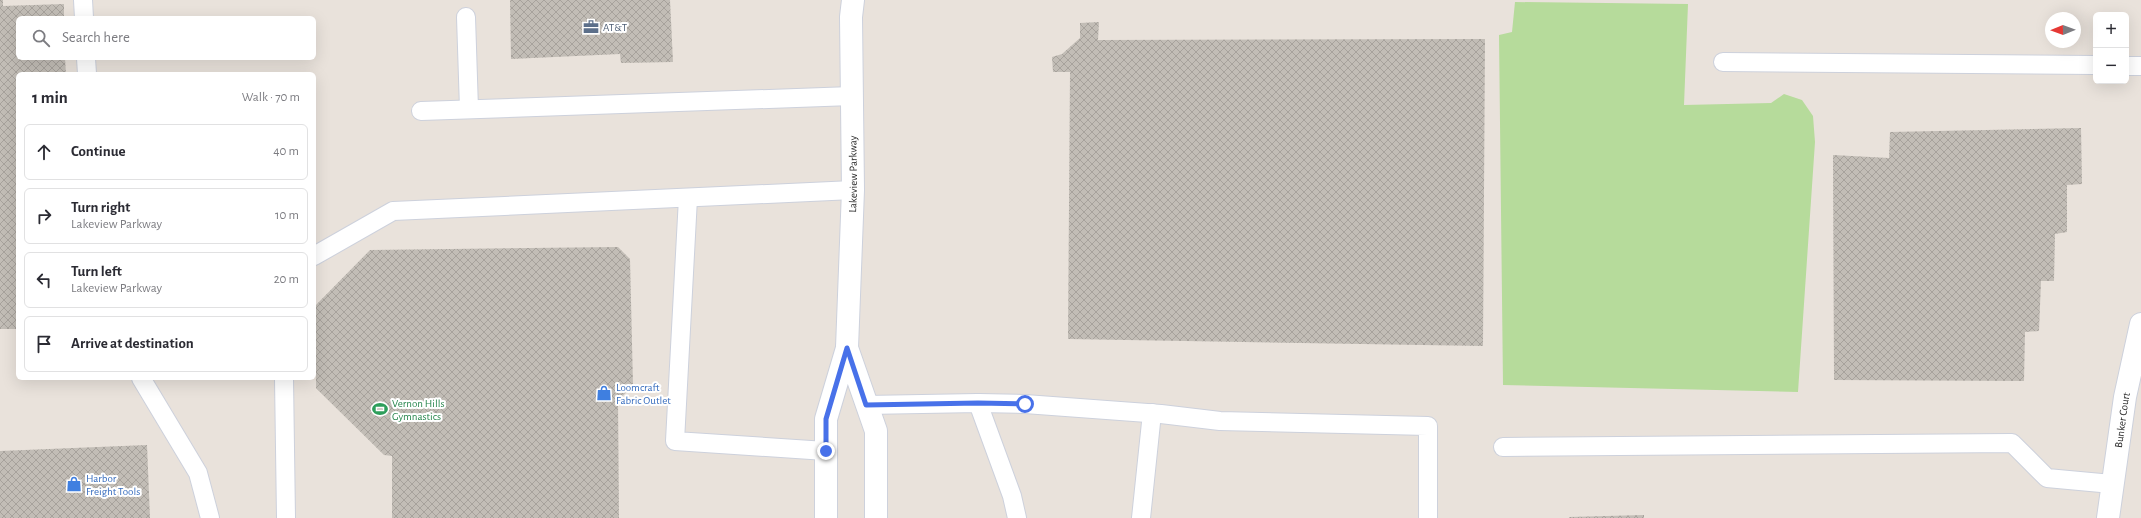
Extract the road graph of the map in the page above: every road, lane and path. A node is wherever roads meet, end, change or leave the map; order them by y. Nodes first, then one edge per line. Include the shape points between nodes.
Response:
1 (83, 0) edge
2 (853, 0) edge
3 (84, 16) edge
4 (466, 17) dead end
5 (86, 60) edge
6 (1723, 62) dead end
7 (2093, 65) edge
8 (2129, 66) edge
9 (2141, 66) edge
10 (87, 72) edge
11 (852, 96) junction
12 (469, 109) junction
13 (421, 111) dead end
14 (853, 190) junction
15 (688, 198) junction
16 (316, 255) edge
17 (2141, 324) edge
18 (847, 348) junction
19 (142, 380) edge
20 (284, 380) edge
21 (2134, 384) edge
22 (978, 403) junction
23 (866, 405) junction
24 (1152, 413) junction
25 (1503, 447) dead end
26 (826, 451) junction
27 (2112, 484) junction
28 (210, 518) edge
29 (286, 518) edge
30 (826, 518) edge
31 (876, 518) edge
32 (1017, 518) edge
33 (1141, 518) edge
34 (1428, 518) edge
35 (2108, 518) edge

1 - 3 lane
2 - 11 street, Lakeview Parkway
4 - 12 lane
5 - 10 lane
6 - 7 lane
8 - 9 lane
11 - 12 lane
11 - 14 street, Lakeview Parkway
12 - 13 lane
14 - 15 lane
14 - 18 street, Lakeview Parkway
15 - 16 lane via 393,211
15 - 26 lane via 675,441
17 - 21 street, Bunker Court
18 - 23 street, Lakeview Parkway
18 - 26 street, Lakeview Parkway via 826,419
19 - 28 lane via 198,473
20 - 29 lane
21 - 27 street, Bunker Court
22 - 23 lane
22 - 24 lane
22 - 32 lane via 1012,496
23 - 31 street, Lakeview Parkway via 876,431
24 - 33 lane
24 - 34 lane via 1220,421 1428,426
25 - 27 lane via 2012,443 2047,478
26 - 30 street, Lakeview Parkway
27 - 35 street, Bunker Court

